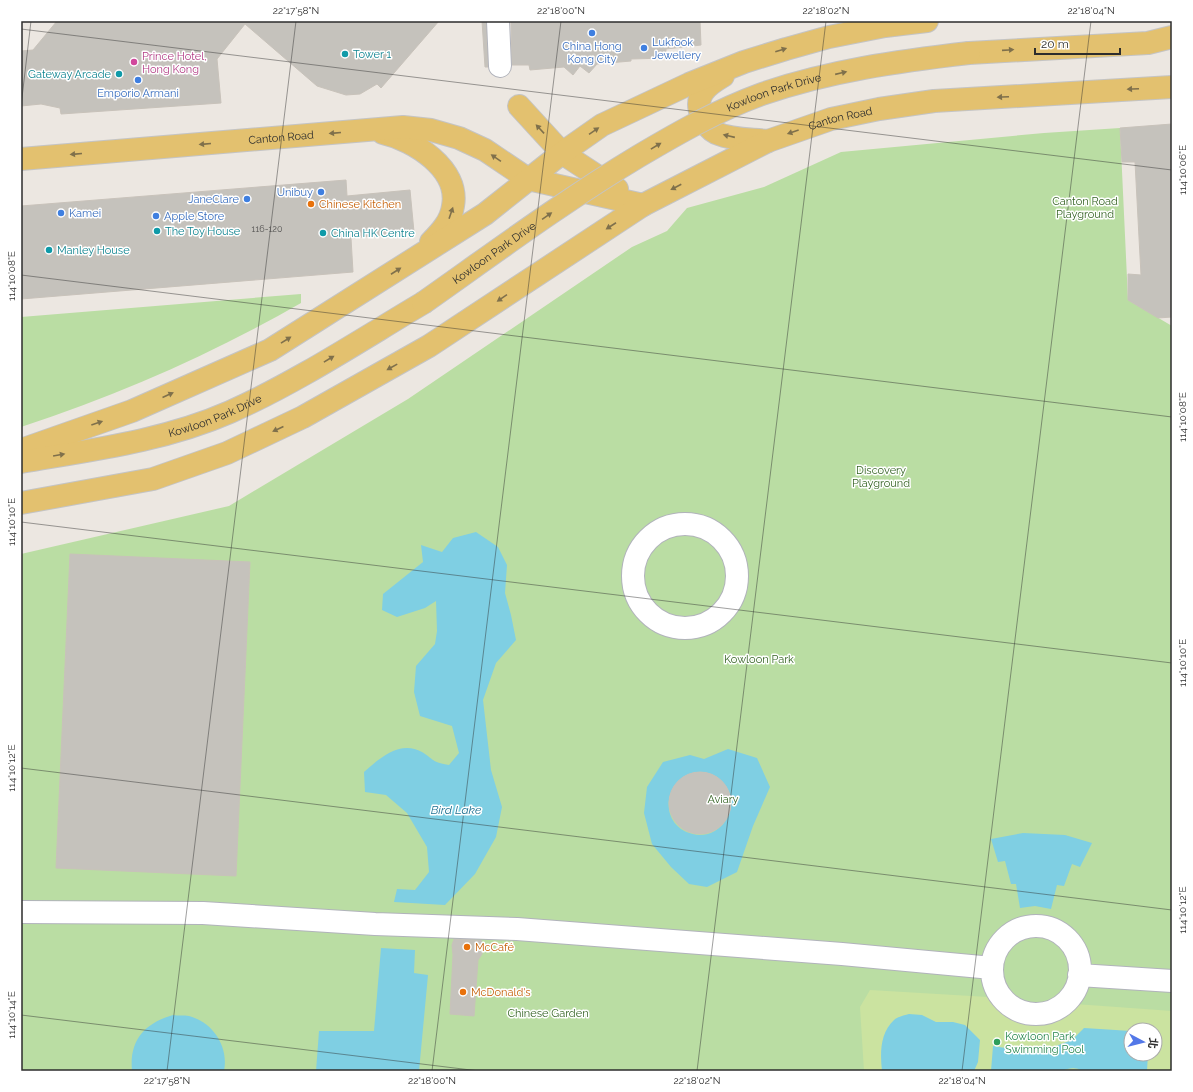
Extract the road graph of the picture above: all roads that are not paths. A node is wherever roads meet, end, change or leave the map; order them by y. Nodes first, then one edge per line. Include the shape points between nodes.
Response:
1 (498, 21) edge
2 (927, 21) edge
3 (1172, 37) edge
4 (744, 62) junction
5 (500, 66) dead end
6 (1172, 87) edge
7 (519, 106) dead end
8 (374, 130) junction
9 (768, 140) junction
10 (562, 153) junction
11 (21, 159) edge
12 (528, 180) junction
13 (643, 205) junction
14 (420, 255) junction
15 (21, 450) edge
16 (21, 462) edge
17 (21, 503) edge
18 (737, 581) joint
19 (21, 912) edge
20 (992, 968) junction
21 (1079, 975) junction
22 (1172, 981) edge

1 - 5 street
4 -> 2 main road via 829,37
16 -> 3 main road, Kowloon Park Drive, bridge via 140,441 229,412 295,379 423,303 597,182 664,142 719,112 762,94 906,60 969,53 1148,43
9 -> 4 main road via 731,137 714,132 703,121 699,110 699,99 705,89
10 -> 4 main road via 602,125 689,84
6 -> 9 main road, Canton Road via 934,101 831,119
10 -> 7 main road
8 -> 11 main road, Canton Road
12 -> 8 main road, Canton Road via 485,150 459,138 431,130 403,127
14 -> 8 main road via 444,228 450,217 454,205 450,180 419,148
9 -> 13 main road, Canton Road
10 - 12 main road
10 - 13 main road
12 - 13 main road, Canton Road
12 - 14 main road via 486,214
13 -> 17 main road via 429,346 303,417 227,453 153,479
15 -> 14 main road via 132,411 270,350
18 - 18 street via 736,563 730,548 718,534 703,526 686,523 669,526 654,534 642,546 634,562 632,579 636,596 645,611 659,622 675,629 693,629 709,623 723,612 733,598
19 - 20 street via 203,913 375,924 481,927
20 - 21 street via 994,982 1009,1005 1035,1014 1060,1007 1069,999
20 - 21 street via 995,954 1002,942 1012,933 1026,927 1040,926 1065,937 1074,948 1079,961
21 - 22 street

